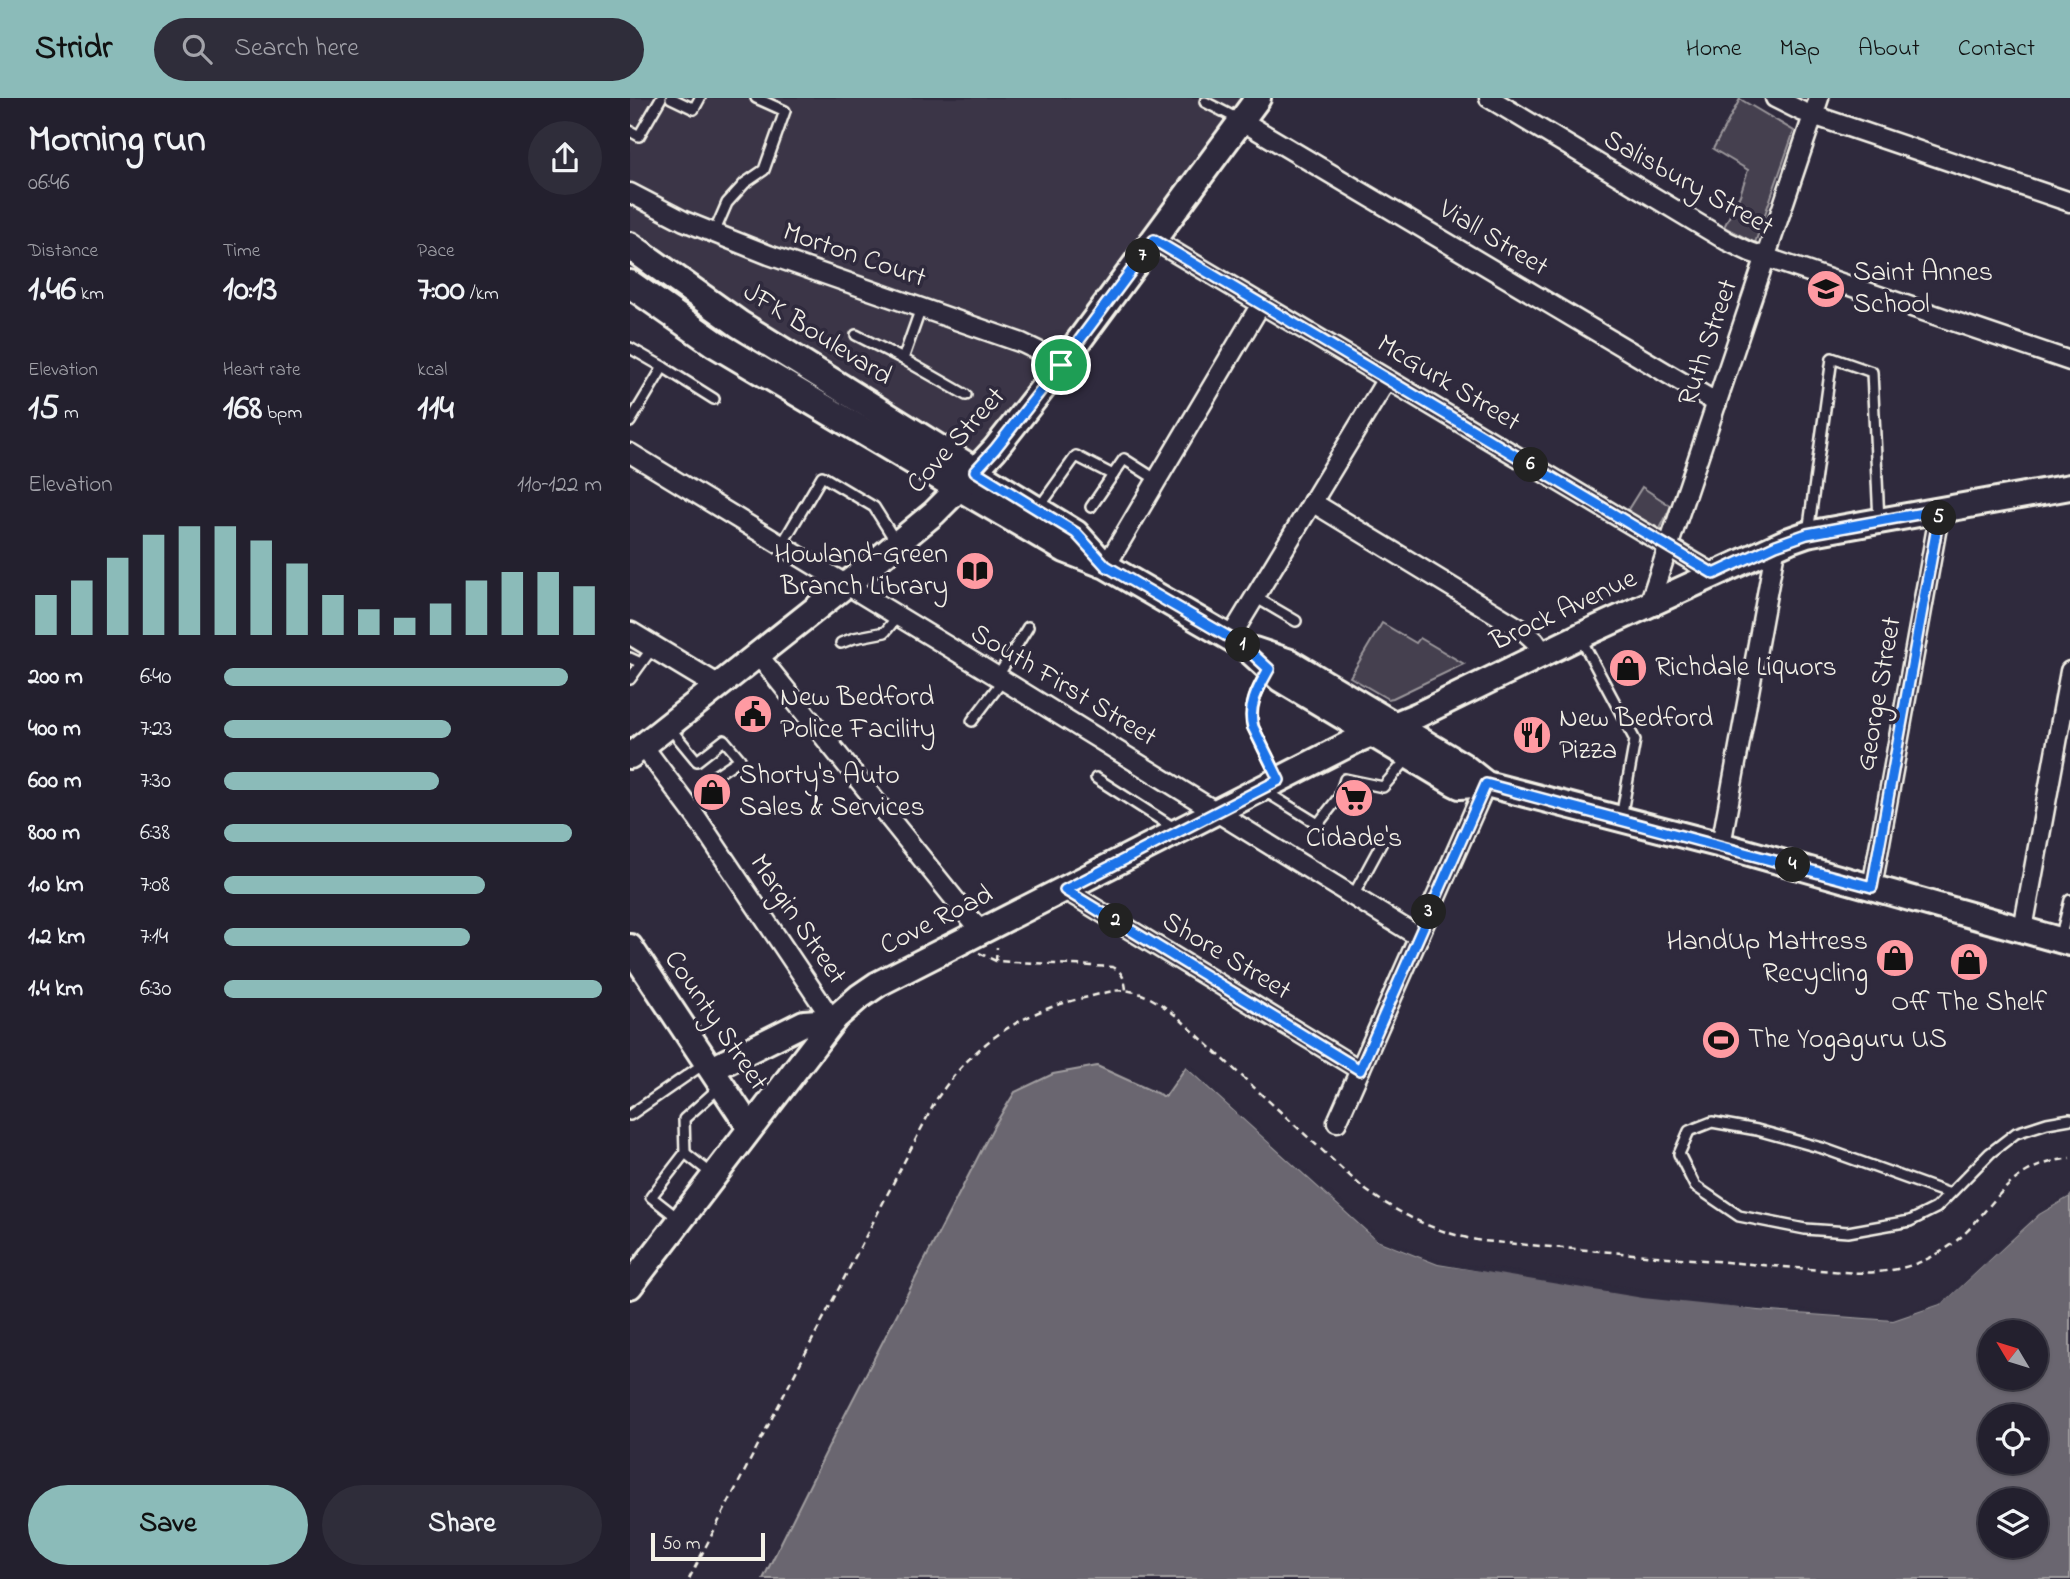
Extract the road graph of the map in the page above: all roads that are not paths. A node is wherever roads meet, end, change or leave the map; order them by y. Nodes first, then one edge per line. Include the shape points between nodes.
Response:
1 (661, 98) edge
2 (671, 98) edge
3 (700, 98) edge
4 (756, 98) edge
5 (1258, 98) edge
6 (1489, 98) edge
7 (1775, 98) edge
8 (1205, 102) dead end
9 (1816, 107) edge
10 (1242, 121) junction
11 (630, 131) edge
12 (630, 193) edge
13 (2070, 202) edge
14 (714, 233) junction
15 (1154, 240) junction
16 (630, 246) edge
17 (1765, 258) junction
18 (630, 284) edge
19 (1261, 304) junction
20 (921, 308) junction
21 (856, 335) dead end
22 (630, 348) edge
23 (903, 359) junction
24 (2070, 362) edge
25 (1061, 365) junction
26 (663, 367) junction
27 (1387, 379) junction
28 (966, 395) dead end
29 (714, 399) dead end
30 (1717, 403) junction
31 (634, 405) edge
32 (630, 422) edge
33 (630, 453) edge
34 (1113, 475) junction
35 (967, 480) junction
36 (1157, 480) junction
37 (2070, 487) edge
38 (1312, 502) junction
39 (1091, 507) dead end
40 (1037, 510) junction
41 (1940, 510) junction
42 (1878, 521) junction
43 (1807, 534) junction
44 (897, 544) junction
45 (1776, 545) junction
46 (781, 546) junction
47 (1668, 547) junction
48 (1106, 566) junction
49 (1714, 574) junction
50 (846, 585) junction
51 (1255, 597) junction
52 (1649, 604) junction
53 (897, 617) junction
54 (1296, 621) dead end
55 (1028, 627) dead end
56 (630, 633) edge
57 (1580, 636) junction
58 (1237, 642) junction
59 (841, 643) dead end
60 (1542, 653) junction
61 (647, 655) junction
62 (758, 656) junction
63 (630, 658) edge
64 (1269, 669) junction
65 (2070, 671) edge
66 (1000, 678) junction
67 (630, 679) edge
68 (718, 686) junction
69 (972, 722) dead end
70 (668, 726) junction
71 (1383, 730) junction
72 (635, 749) edge
73 (1409, 757) junction
74 (713, 778) dead end
75 (1096, 778) dead end
76 (1486, 784) junction
77 (1271, 785) junction
78 (1217, 812) junction
79 (1621, 820) junction
80 (1179, 831) junction
81 (1386, 835) dead end
82 (1721, 845) junction
83 (1872, 887) junction
84 (1065, 890) junction
85 (1353, 896) junction
86 (2070, 900) edge
87 (2023, 929) junction
88 (981, 932) junction
89 (1419, 937) junction
90 (2065, 942) edge
91 (630, 947) edge
92 (833, 1021) junction
93 (1360, 1070) junction
94 (713, 1072) junction
95 (630, 1115) edge
96 (2070, 1119) edge
97 (1337, 1122) dead end
98 (750, 1128) junction
99 (685, 1153) junction
100 (714, 1176) junction
101 (1950, 1194) junction
102 (680, 1220) junction
103 (630, 1286) edge

1 - 11 lane via 639,136
2 - 3 lane via 694,108
4 - 14 lane via 785,111 764,170 727,203
5 - 10 main road, Cove Street
6 - 17 street, Salisbury Street via 1727,241
7 - 9 street via 1792,107
8 - 10 lane
9 - 13 street
9 - 17 street, Ruth Street
10 - 15 main road, Cove Street
10 - 30 street, Viall Street
12 - 14 street, Morton Court
14 - 20 street, Morton Court
15 - 19 street, McGurk Street
15 - 25 main road, Cove Street
16 - 35 main road, JFK Boulevard
17 - 24 street, Salisbury Street
17 - 30 street, Ruth Street
18 - 35 main road, JFK Boulevard via 714,343
19 - 27 street, McGurk Street
19 - 36 street
20 - 23 lane
20 - 25 street, Morton Court via 1022,343
21 - 23 lane
22 - 26 lane
23 - 28 lane
25 - 35 main road, Cove Street
26 - 29 lane
26 - 31 lane
27 - 38 street
27 - 47 street, McGurk Street
30 - 47 street, Ruth Street
31 - 32 lane
33 - 46 street, South First Street
34 - 36 lane via 1124,459
34 - 39 lane
34 - 40 lane via 1076,456
35 - 40 main road
35 - 44 main road, Cove Street
35 - 48 main road via 1065,550
36 - 48 street
37 - 41 main road, Brock Avenue
38 - 51 street
38 - 60 street via 1524,631
40 - 48 main road via 1076,533
41 - 42 main road, Brock Avenue
41 - 83 street, George Street
42 - 43 main road, Brock Avenue
42 - 43 lane via 1872,372 1832,358
43 - 45 main road, Brock Avenue
44 - 46 lane via 874,507 822,476
44 - 50 main road, Cove Street
45 - 49 main road, Brock Avenue
45 - 82 street
46 - 50 street, South First Street
47 - 49 street, McGurk Street
47 - 52 street, Ruth Street
48 - 58 main road
49 - 52 main road, Brock Avenue
50 - 53 street, South First Street
50 - 62 main road, Cove Street
51 - 54 lane
51 - 58 street
52 - 57 main road, Brock Avenue
53 - 59 lane via 886,632
53 - 66 street, South First Street
55 - 66 lane
56 - 61 street
57 - 60 main road, Brock Avenue
57 - 79 lane via 1635,740
58 - 64 main road
58 - 71 main road via 1290,662
60 - 71 main road, Brock Avenue
61 - 63 lane
61 - 67 lane
61 - 68 street
62 - 68 main road, Cove Street
62 - 88 street
64 - 71 main road via 1280,679
64 - 77 lane via 1255,695 1251,718
65 - 87 street
66 - 69 lane
66 - 78 street, South First Street
68 - 70 main road, Cove Street
70 - 72 main road, Cove Street
70 - 74 lane via 697,761 724,740 740,759
71 - 73 main road
71 - 76 main road via 1467,768
71 - 77 main road, Cove Road
72 - 92 street, Margin Street via 697,818
73 - 76 main road via 1460,786
73 - 77 lane via 1383,787 1345,779 1339,797 1318,824
75 - 80 lane
76 - 79 main road
76 - 89 street
77 - 78 main road, Cove Road
78 - 80 main road, Cove Road
78 - 85 street, South First Street
79 - 82 main road
80 - 84 main road, Cove Road
81 - 85 lane
82 - 83 main road
83 - 87 main road
84 - 88 main road, Cove Road
84 - 93 street, Shore Street
85 - 89 street, South First Street
86 - 90 lane
87 - 90 main road
88 - 92 main road, Cove Road via 878,984
89 - 93 street
91 - 94 main road, County Street
92 - 94 main road via 804,1023
92 - 98 main road, Cove Road
93 - 97 street
94 - 95 lane
94 - 98 main road, County Street
94 - 99 lane via 684,1119
96 - 101 lane via 2017,1133
98 - 100 main road, Cove Road
99 - 100 lane
99 - 102 lane via 651,1197
100 - 102 main road, Cove Road
101 - 101 lane via 1936,1208 1910,1221 1848,1232 1805,1229 1739,1216 1695,1186 1679,1154 1689,1131 1712,1122 1822,1148
102 - 103 main road, Cove Road

